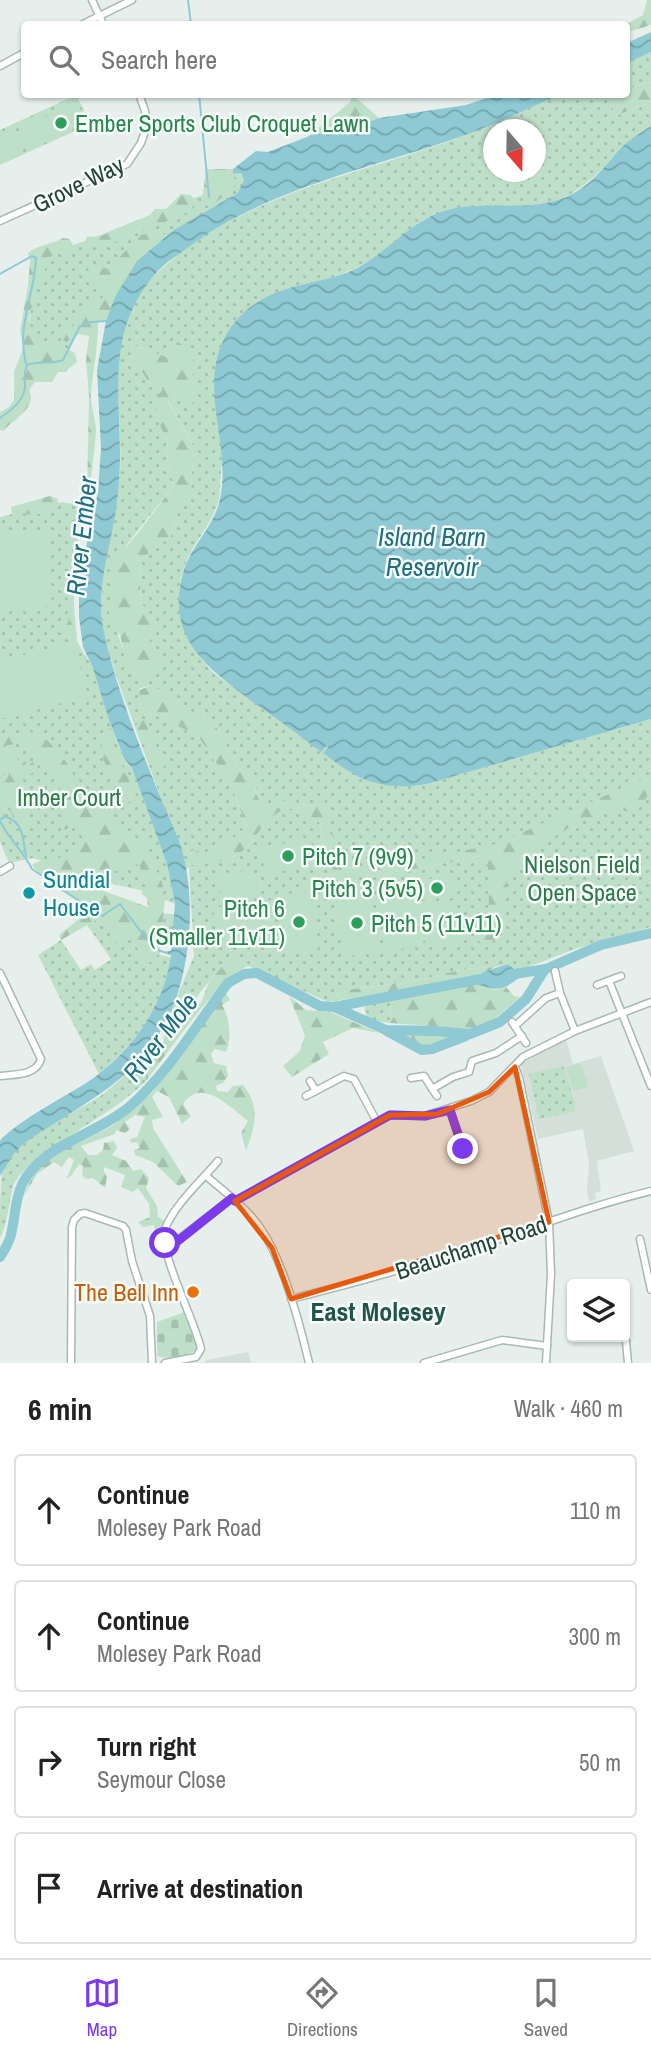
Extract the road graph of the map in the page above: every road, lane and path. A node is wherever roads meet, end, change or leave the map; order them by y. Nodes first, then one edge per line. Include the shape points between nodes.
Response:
1 (92, 0) edge
2 (132, 0) edge
3 (99, 16) junction
4 (89, 21) edge
5 (102, 21) edge
6 (21, 54) edge
7 (0, 65) edge
8 (140, 98) edge
9 (0, 221) edge
10 (10, 866) dead end
11 (0, 872) edge
12 (555, 971) dead end
13 (0, 973) edge
14 (621, 976) dead end
15 (609, 981) junction
16 (597, 985) dead end
17 (560, 993) junction
18 (651, 1002) edge
19 (621, 1014) junction
20 (575, 1031) junction
21 (514, 1067) junction
22 (0, 1076) edge
23 (411, 1077) dead end
24 (310, 1082) dead end
25 (651, 1086) edge
26 (432, 1089) junction
27 (316, 1091) junction
28 (306, 1096) dead end
29 (437, 1096) dead end
30 (450, 1110) junction
31 (377, 1122) junction
32 (463, 1149) dead end
33 (218, 1161) dead end
34 (206, 1176) junction
35 (651, 1191) edge
36 (234, 1199) junction
37 (549, 1222) junction
38 (640, 1239) dead end
39 (166, 1249) junction
40 (651, 1290) edge
41 (291, 1300) junction
42 (626, 1342) edge
43 (547, 1346) junction
44 (71, 1363) edge
45 (152, 1363) edge
46 (165, 1363) edge
47 (309, 1363) edge
48 (424, 1363) edge
49 (546, 1363) edge
50 (628, 1363) edge

1 - 3 street
2 - 3 street
3 - 4 street
3 - 5 street
6 - 7 street
8 - 9 street, Grove Way via 146,128 127,164
10 - 11 street
12 - 17 street
13 - 22 street via 41,1059 32,1072
14 - 15 street
15 - 16 street
15 - 19 street
17 - 20 street
17 - 26 street via 514,1024 524,1039 472,1061 469,1072
18 - 19 street
19 - 20 street
19 - 25 street
20 - 21 street via 523,1057
21 - 30 street via 489,1092
21 - 37 street
23 - 26 street via 424,1076
24 - 27 street
26 - 29 street
27 - 28 street
27 - 31 street via 350,1076
30 - 31 street via 425,1116 390,1115
30 - 32 street
31 - 36 street
33 - 34 street
34 - 36 street
34 - 39 street via 166,1227
35 - 37 street, Beauchamp Road
36 - 39 street
36 - 41 street via 261,1227
37 - 41 street, Beauchamp Road
37 - 43 street
38 - 40 street
39 - 46 street via 200,1353
41 - 47 street
42 - 50 street
43 - 48 street via 502,1340
43 - 49 street
44 - 45 street via 72,1227 85,1213 126,1230 150,1316

